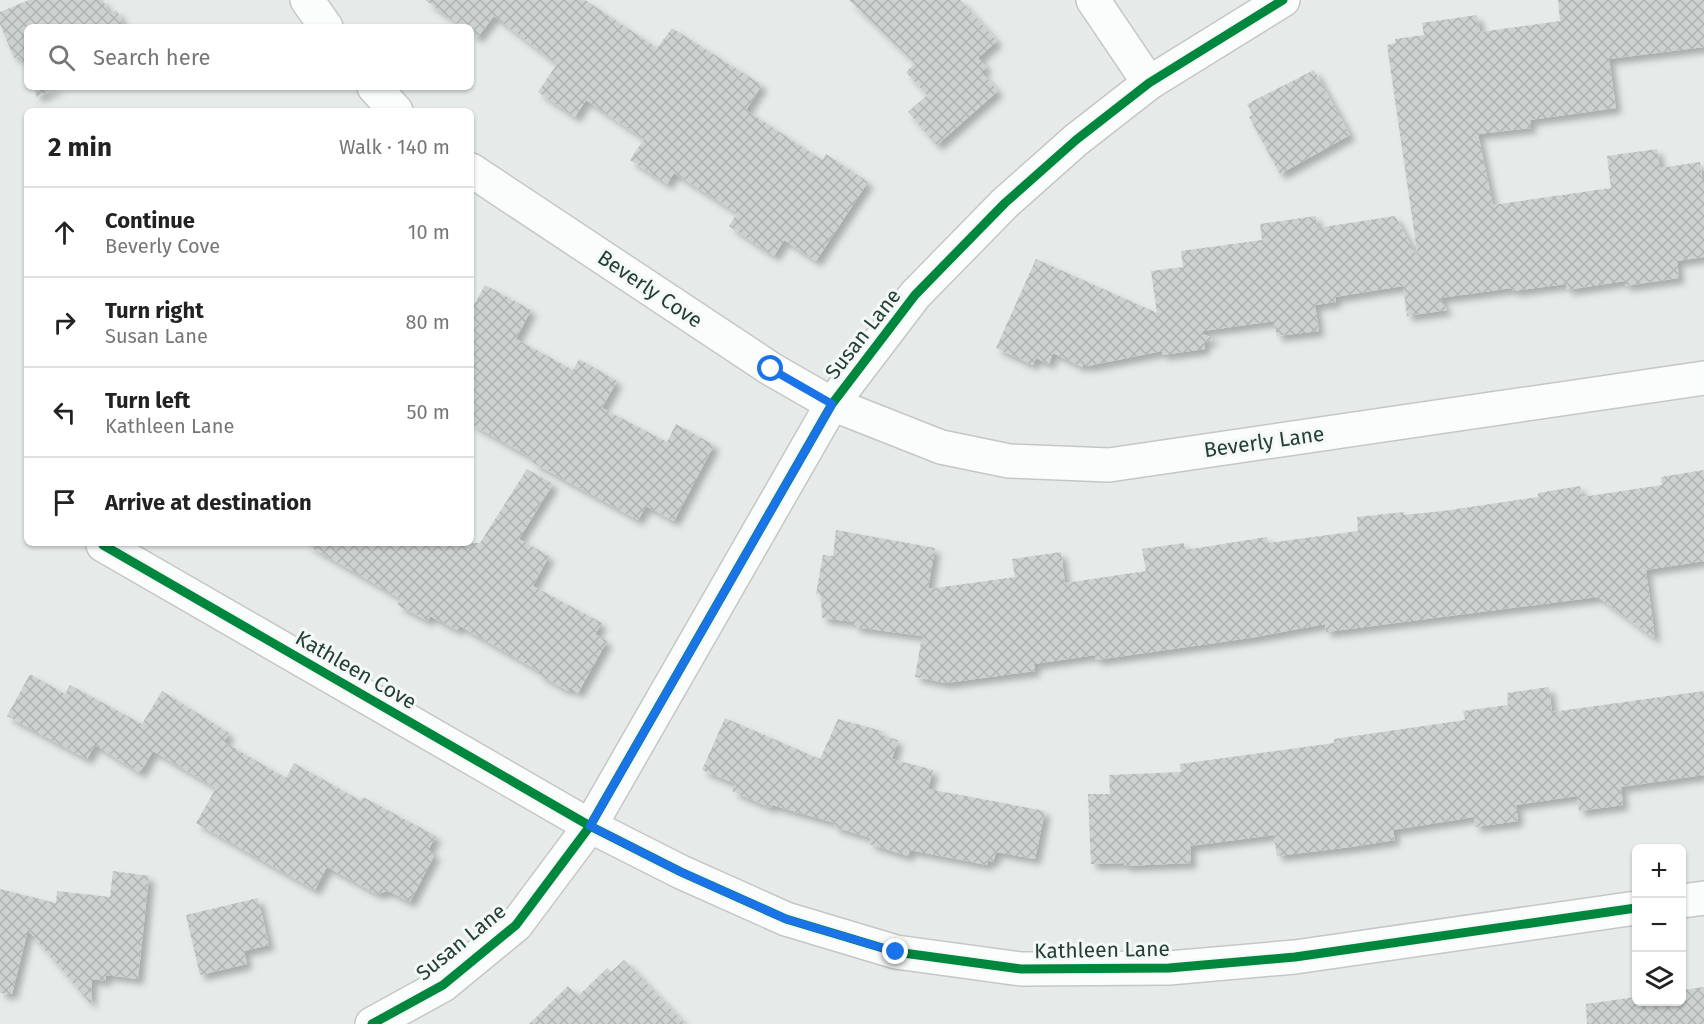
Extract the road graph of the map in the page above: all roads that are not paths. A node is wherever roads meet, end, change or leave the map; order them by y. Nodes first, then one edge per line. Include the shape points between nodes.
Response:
1 (306, 0) edge
2 (1094, 0) edge
3 (1283, 0) edge
4 (324, 24) edge
5 (1149, 83) junction
6 (377, 90) edge
7 (393, 108) edge
8 (474, 172) edge
9 (1704, 378) edge
10 (832, 404) junction
11 (105, 546) edge
12 (590, 826) junction
13 (1704, 898) edge
14 (1686, 900) edge
15 (1632, 909) edge
16 (372, 1024) edge

1 - 4 street
2 - 5 street
3 - 5 street, Susan Lane
5 - 10 street, Susan Lane via 1005,203 915,295
6 - 7 street
8 - 10 street, Beverly Cove via 771,369
9 - 10 street, Beverly Lane via 1109,465 1009,461 941,447
10 - 12 street, Susan Lane
11 - 12 street, Kathleen Cove
12 - 15 street, Kathleen Lane via 786,919 896,952 1021,969 1169,968 1295,957
12 - 16 street, Susan Lane via 516,925 443,985
13 - 14 street

